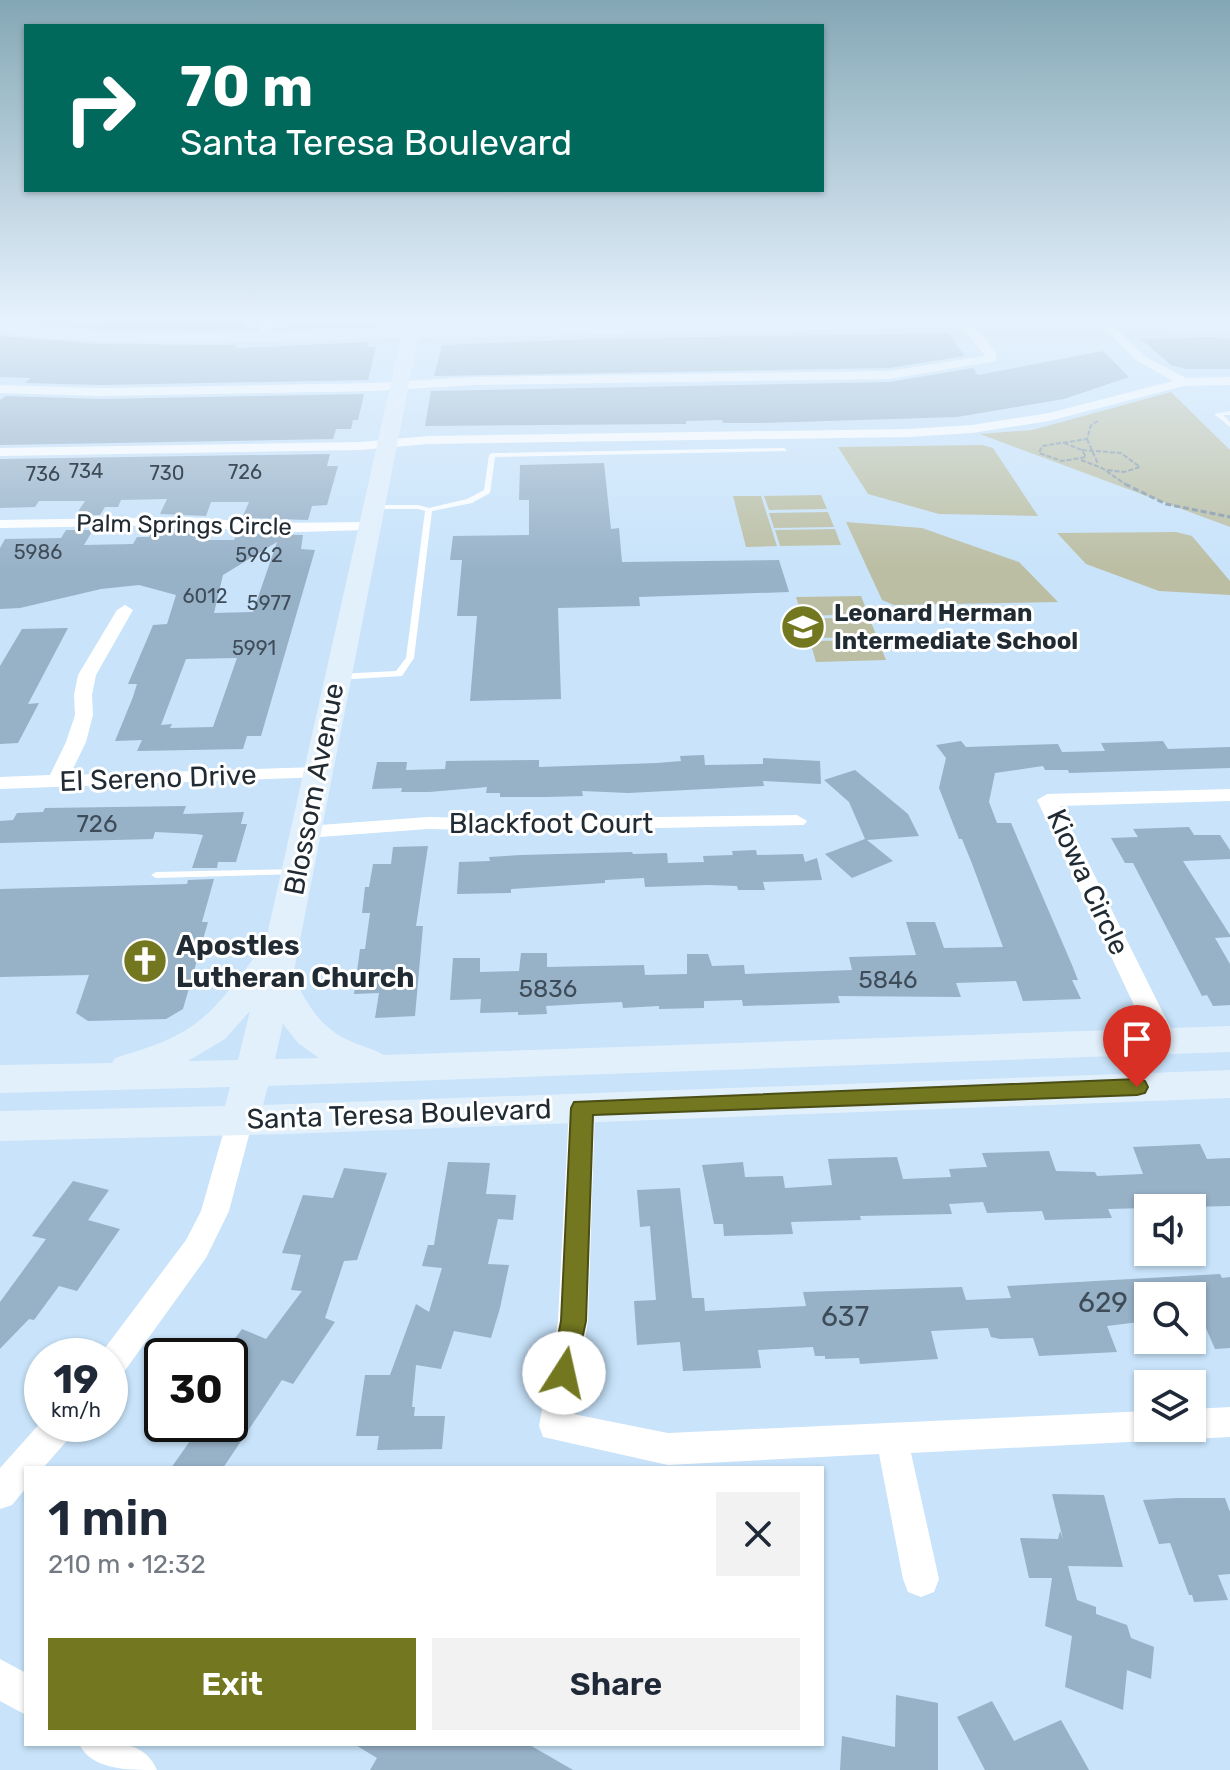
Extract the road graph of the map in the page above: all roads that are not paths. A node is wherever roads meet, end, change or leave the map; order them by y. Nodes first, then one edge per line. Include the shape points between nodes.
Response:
1 (395, 405) edge
2 (1097, 405) edge
3 (1230, 413) edge
4 (1230, 425) edge
5 (720, 436) junction
6 (568, 438) junction
7 (491, 439) junction
8 (387, 443) junction
9 (784, 450) dead end
10 (0, 452) edge
11 (724, 452) junction
12 (568, 453) junction
13 (492, 455) junction
14 (429, 510) junction
15 (370, 517) junction
16 (0, 524) edge
17 (125, 610) dead end
18 (336, 677) junction
19 (317, 773) junction
20 (58, 780) junction
21 (0, 783) edge
22 (1230, 795) edge
23 (797, 821) dead end
24 (306, 832) junction
25 (297, 872) junction
26 (156, 875) dead end
27 (279, 963) junction
28 (1230, 1039) edge
29 (1164, 1041) junction
30 (384, 1068) junction
31 (253, 1073) junction
32 (103, 1077) junction
33 (0, 1079) edge
34 (1230, 1084) edge
35 (582, 1108) junction
36 (240, 1120) junction
37 (0, 1126) edge
38 (128, 1342) edge
39 (1230, 1422) edge
40 (1206, 1423) edge
41 (1134, 1427) edge
42 (892, 1439) junction
43 (44, 1442) edge
44 (0, 1493) edge
45 (921, 1579) dead end
46 (0, 1678) edge
47 (24, 1695) edge
48 (101, 1746) edge
49 (137, 1770) edge

1 - 8 street, Blossom Avenue
2 - 5 street via 972,429
3 - 4 lane via 1217,414
5 - 6 street
5 - 11 lane
6 - 7 street
6 - 12 lane
7 - 8 street
7 - 13 lane
8 - 10 street
8 - 15 street, Blossom Avenue
9 - 11 lane
11 - 12 lane
12 - 13 lane
13 - 14 lane via 487,491
14 - 15 lane via 418,507
14 - 18 lane via 410,658 399,674
15 - 16 street, Palm Springs Circle via 265,528 185,521
15 - 18 street, Blossom Avenue
17 - 20 street via 87,675 84,715
18 - 19 street, Blossom Avenue
19 - 20 street, El Sereno Drive
19 - 24 street, Blossom Avenue
20 - 21 street, El Sereno Drive
22 - 29 street, Kiowa Circle via 1047,800
23 - 24 street, Blackfoot Court via 428,823
24 - 25 street, Blossom Avenue
25 - 26 lane
25 - 27 street, Blossom Avenue
27 - 30 street via 293,1014 312,1037
27 - 31 street, Blossom Avenue
27 - 32 street via 199,1040
28 - 29 street, Santa Teresa Boulevard
29 - 30 street, Santa Teresa Boulevard
30 - 31 street, Santa Teresa Boulevard
31 - 32 street, Santa Teresa Boulevard
31 - 36 street, Blossom Avenue
32 - 33 street, Santa Teresa Boulevard
34 - 35 street, Santa Teresa Boulevard
35 - 36 street, Santa Teresa Boulevard
35 - 42 street via 573,1321 555,1426 668,1449
36 - 37 street, Santa Teresa Boulevard
36 - 38 street, Blossom Avenue via 215,1211 196,1249
39 - 40 street
41 - 42 street
42 - 45 street
43 - 44 street
46 - 47 street
48 - 49 street

